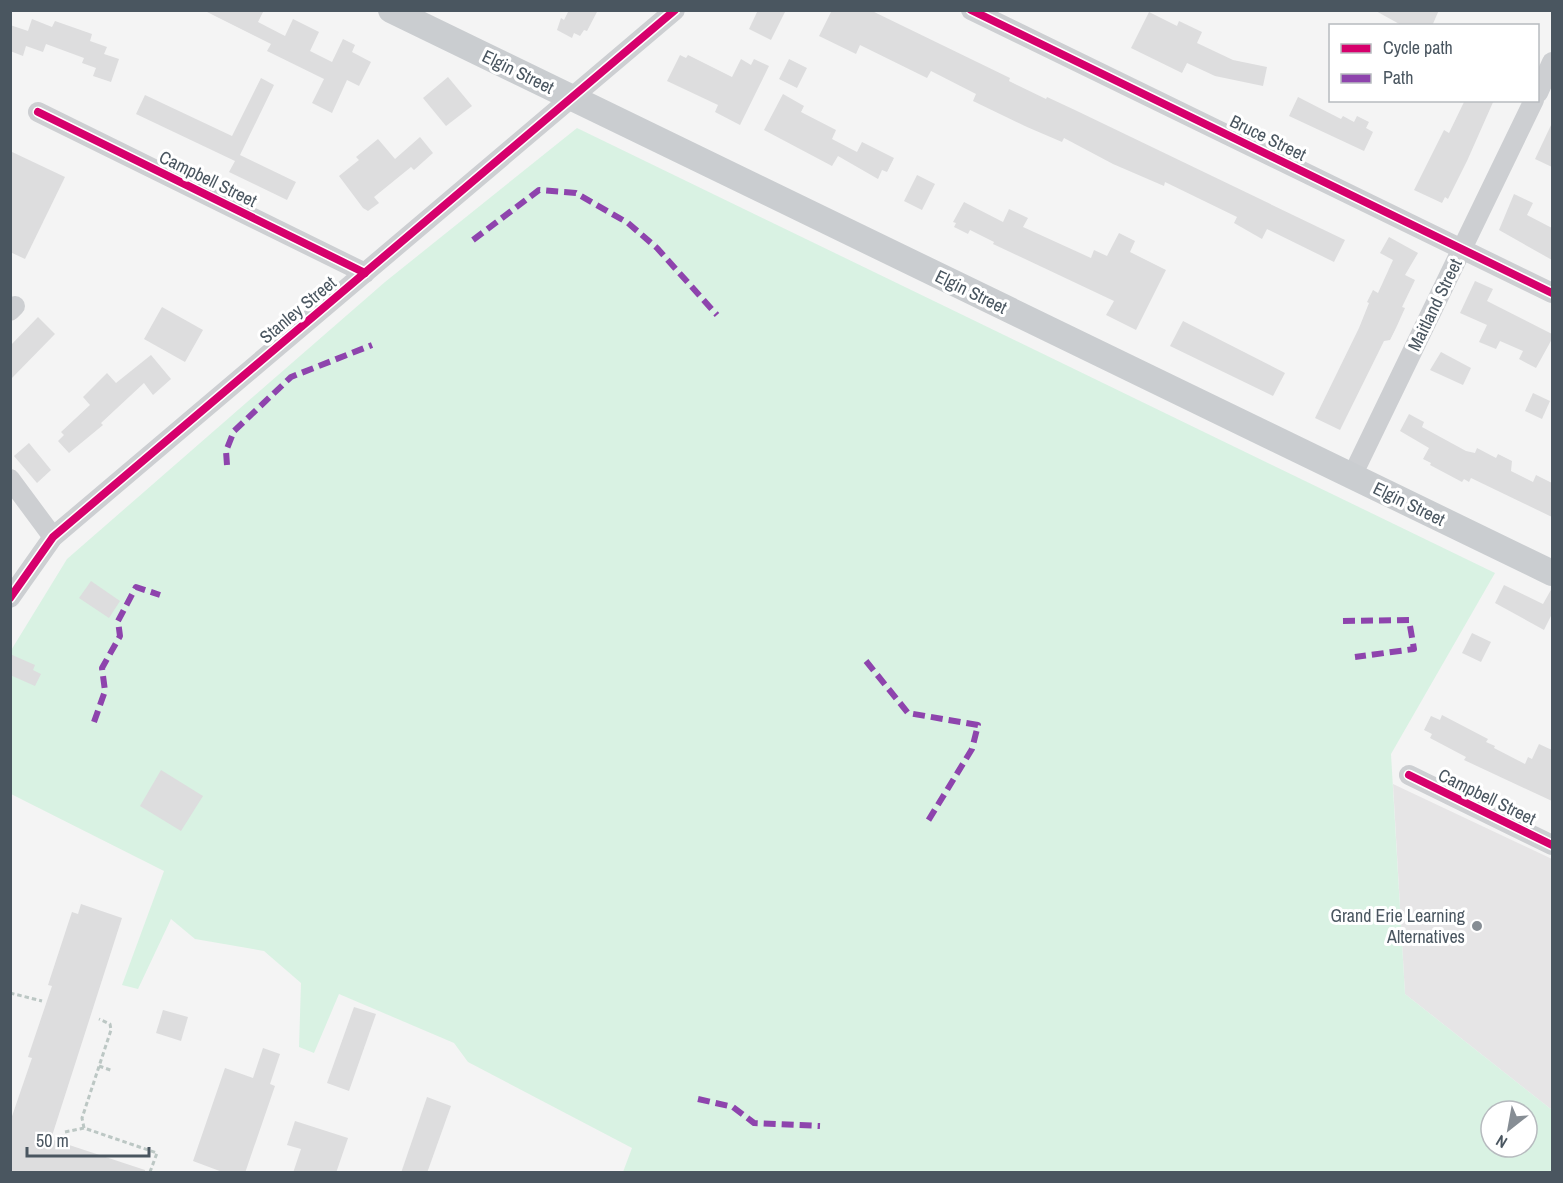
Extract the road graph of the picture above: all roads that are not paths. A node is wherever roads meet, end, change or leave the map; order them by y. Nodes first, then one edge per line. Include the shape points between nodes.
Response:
1 (391, 10) edge
2 (675, 10) edge
3 (971, 10) edge
4 (1552, 62) edge
5 (1539, 91) edge
6 (572, 98) junction
7 (1533, 102) edge
8 (38, 112) dead end
9 (1462, 249) junction
10 (365, 273) junction
11 (1552, 293) edge
12 (1352, 476) junction
13 (10, 479) edge
14 (53, 537) junction
15 (1552, 573) edge
16 (10, 598) edge
17 (1409, 775) dead end
18 (1552, 845) edge

1 - 6 main road, Elgin Street
2 - 6 street, Stanley Street
3 - 9 street, Bruce Street
4 - 5 street
6 - 10 street, Stanley Street
6 - 12 main road, Elgin Street
7 - 9 street, Maitland Street
8 - 10 street, Campbell Street
9 - 11 street, Bruce Street
9 - 12 street, Maitland Street
10 - 14 street, Stanley Street
12 - 15 main road, Elgin Street
13 - 14 street
14 - 16 street, Stanley Street
17 - 18 street, Campbell Street

